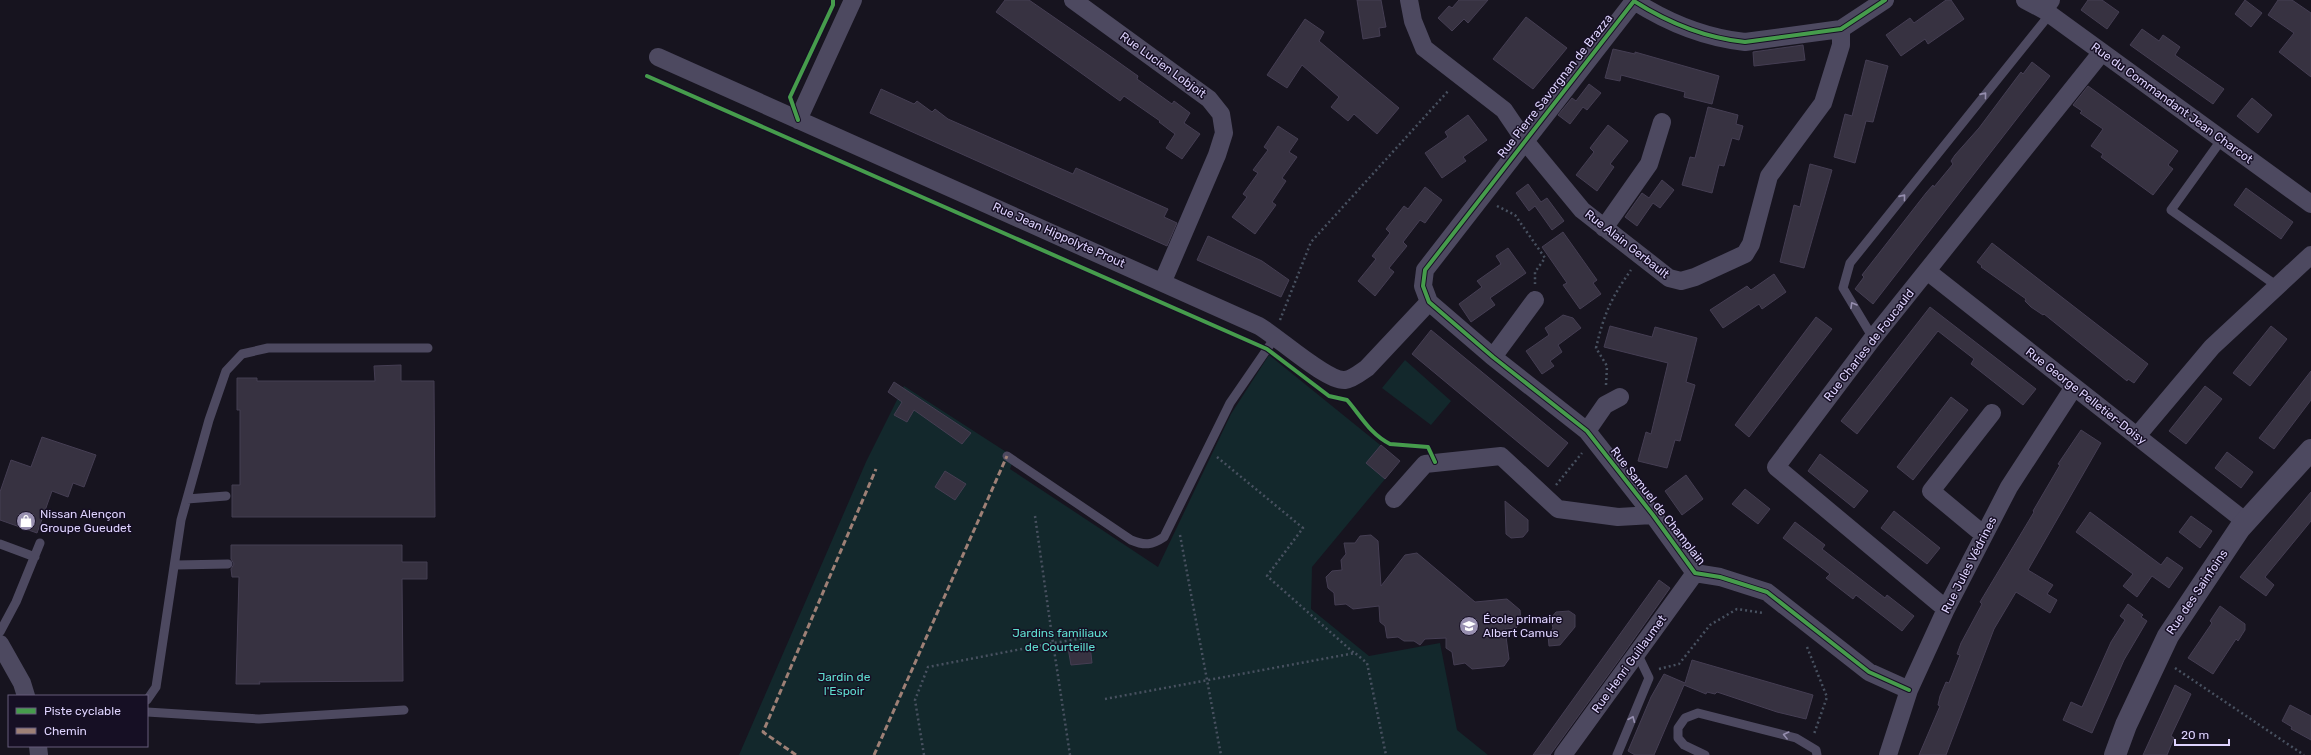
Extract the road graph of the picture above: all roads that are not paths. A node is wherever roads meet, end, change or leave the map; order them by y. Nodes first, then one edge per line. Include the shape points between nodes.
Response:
1 (853, 0) edge
2 (1073, 0) edge
3 (1409, 0) edge
4 (1635, 0) edge
5 (1885, 0) edge
6 (2025, 0) edge
7 (2048, 8) edge
8 (1841, 28) junction
9 (2102, 52) junction
10 (658, 57) dead end
11 (798, 120) junction
12 (1662, 122) dead end
13 (2222, 139) junction
14 (1525, 141) junction
15 (2311, 204) edge
16 (1604, 228) junction
17 (2311, 254) edge
18 (1927, 271) junction
19 (1163, 281) junction
20 (2277, 286) junction
21 (1426, 294) junction
22 (1535, 300) road end
23 (1276, 336) junction
24 (1873, 338) junction
25 (428, 348) dead end
26 (1493, 357) junction
27 (2074, 387) junction
28 (1613, 401) road end
29 (1992, 413) dead end
30 (1590, 435) junction
31 (2136, 436) junction
32 (2311, 450) edge
33 (1007, 456) dead end
34 (226, 496) dead end
35 (187, 499) junction
36 (1394, 499) dead end
37 (1653, 515) junction
38 (2246, 522) junction
39 (1984, 535) junction
40 (40, 543) dead end
41 (0, 544) edge
42 (35, 556) junction
43 (228, 564) dead end
44 (176, 565) junction
45 (1695, 573) junction
46 (1946, 608) junction
47 (0, 632) edge
48 (0, 644) edge
49 (1637, 653) junction
50 (1909, 690) junction
51 (26, 695) edge
52 (148, 699) edge
53 (404, 710) dead end
54 (148, 712) edge
55 (1563, 755) edge
56 (1617, 755) edge
57 (1705, 755) edge
58 (1817, 755) edge
59 (1888, 755) edge
60 (2115, 755) edge

1 - 11 street
2 - 19 street, Rue Lucien Lobjoit via 1209,99 1221,114 1224,133 1217,155
3 - 14 street, Rue Alain Gerbault via 1413,21 1424,48 1504,110
4 - 8 street, Rue Pierre Savorgnan de Brazza via 1653,13 1677,24 1729,40 1745,42
4 - 14 street, Rue Pierre Savorgnan de Brazza
5 - 8 street, Rue Pierre Savorgnan de Brazza
6 - 7 street
7 - 9 street, Rue du Commandant Jean Charcot
24 -> 7 lane via 1843,288 1850,262
8 - 16 street, Rue Alain Gerbault via 1841,44 1823,103 1769,176 1752,244 1745,254 1681,281 1669,278
9 - 13 street, Rue du Commandant Jean Charcot
9 - 18 street, Rue Charles de Foucauld
10 - 11 street, Rue Jean Hippolyte Prout
11 - 19 street, Rue Jean Hippolyte Prout
12 - 16 street via 1649,164
13 - 15 street, Rue du Commandant Jean Charcot
13 - 20 lane via 2171,210
14 - 16 street, Rue Alain Gerbault via 1582,210
14 - 21 street, Rue Pierre Savorgnan de Brazza via 1425,270
17 - 20 street
18 - 24 street, Rue Charles de Foucauld
18 - 27 street, Rue George Pelletier-Doisy
19 - 23 street, Rue Jean Hippolyte Prout
20 - 31 street via 2212,346
21 - 23 street, Rue Jean Hippolyte Prout via 1367,368 1345,380 1329,376
21 - 26 street, Rue Samuel de Champlain
22 - 26 street
23 - 33 lane via 1230,403 1164,537 1153,544 1141,545 1131,540
24 - 46 street, Rue Charles de Foucauld via 1776,467
25 - 35 lane via 268,348 242,354 226,371
26 - 30 street, Rue Samuel de Champlain
27 - 31 street, Rue George Pelletier-Doisy
27 - 39 street, Rue Jules Védrines via 2009,487
28 - 30 street
29 - 39 street via 1931,491
30 - 37 street, Rue Samuel de Champlain
31 - 38 street, Rue George Pelletier-Doisy
32 - 38 street, Rue des Sainfoins
34 - 35 lane
35 - 44 lane via 181,520
36 - 37 street via 1426,464 1501,456 1558,509 1618,517
37 - 45 street, Rue Samuel de Champlain
38 - 60 street, Rue des Sainfoins via 2168,636 2126,725
39 - 46 street, Rue Jules Védrines
40 - 42 lane
41 - 42 lane
42 - 47 lane
43 - 44 lane
44 - 52 lane via 156,687
45 - 49 street, Rue Henri Guillaumet
45 - 50 street, Rue Samuel de Champlain via 1720,577 1767,592 1869,672
46 - 50 street, Rue Jules Védrines
48 - 51 street via 22,683
49 - 55 street, Rue Henri Guillaumet
56 -> 49 lane via 1649,678
50 - 59 street, Rue Jules Védrines
53 - 54 lane via 259,719
58 -> 57 lane via 1816,750 1796,738 1698,713 1685,718 1678,728 1678,738 1684,745

